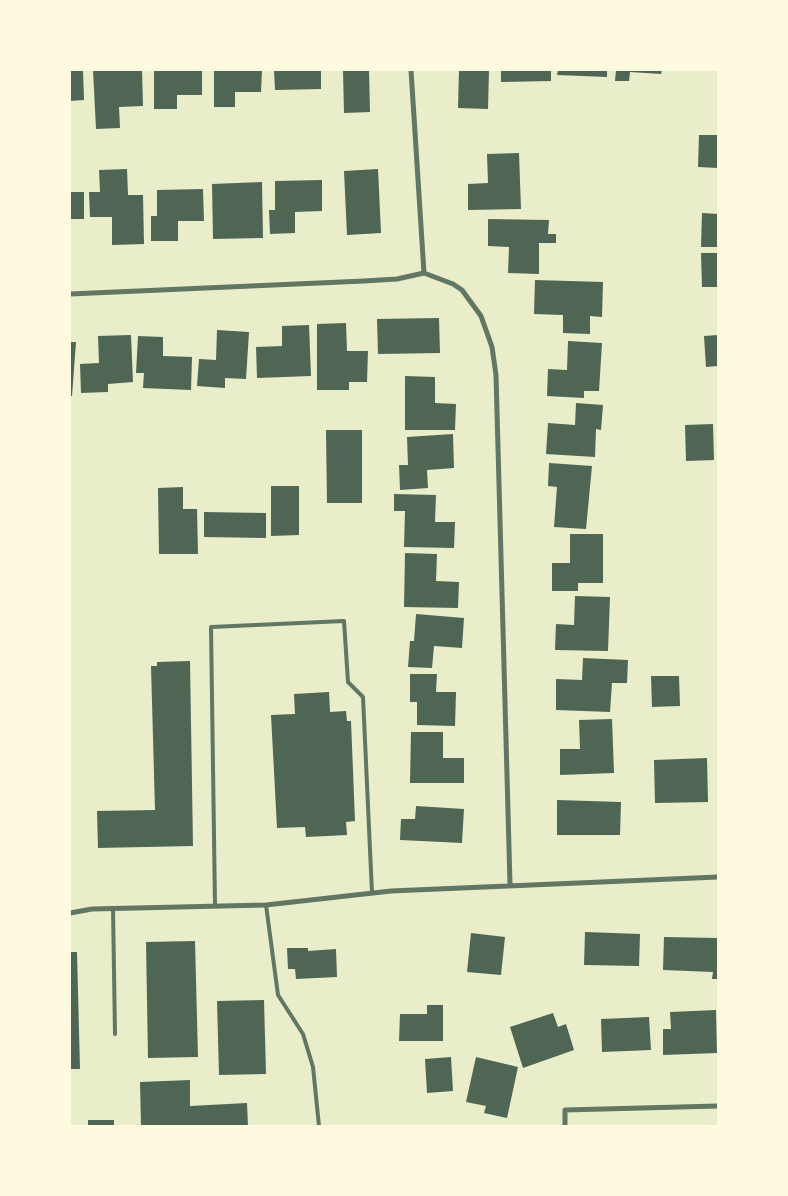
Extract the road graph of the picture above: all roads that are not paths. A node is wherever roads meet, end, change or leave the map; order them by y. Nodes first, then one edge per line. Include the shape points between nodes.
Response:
1 (411, 70) edge
2 (424, 273) junction
3 (70, 294) edge
4 (718, 877) edge
5 (510, 884) junction
6 (372, 893) junction
7 (266, 905) junction
8 (215, 906) junction
9 (114, 908) junction
10 (70, 913) edge
11 (116, 1034) dead end
12 (718, 1106) edge
13 (319, 1126) edge
14 (565, 1126) edge

1 - 2 street
2 - 3 street via 364,281
2 - 5 street via 462,290 481,316 492,347 496,375
4 - 5 street
5 - 6 street
6 - 7 street
6 - 8 lane via 363,697 348,682 344,621 211,627
7 - 8 street
7 - 13 lane via 278,995 303,1034 313,1067
8 - 9 street
9 - 10 street
9 - 11 lane
12 - 14 street via 565,1110

